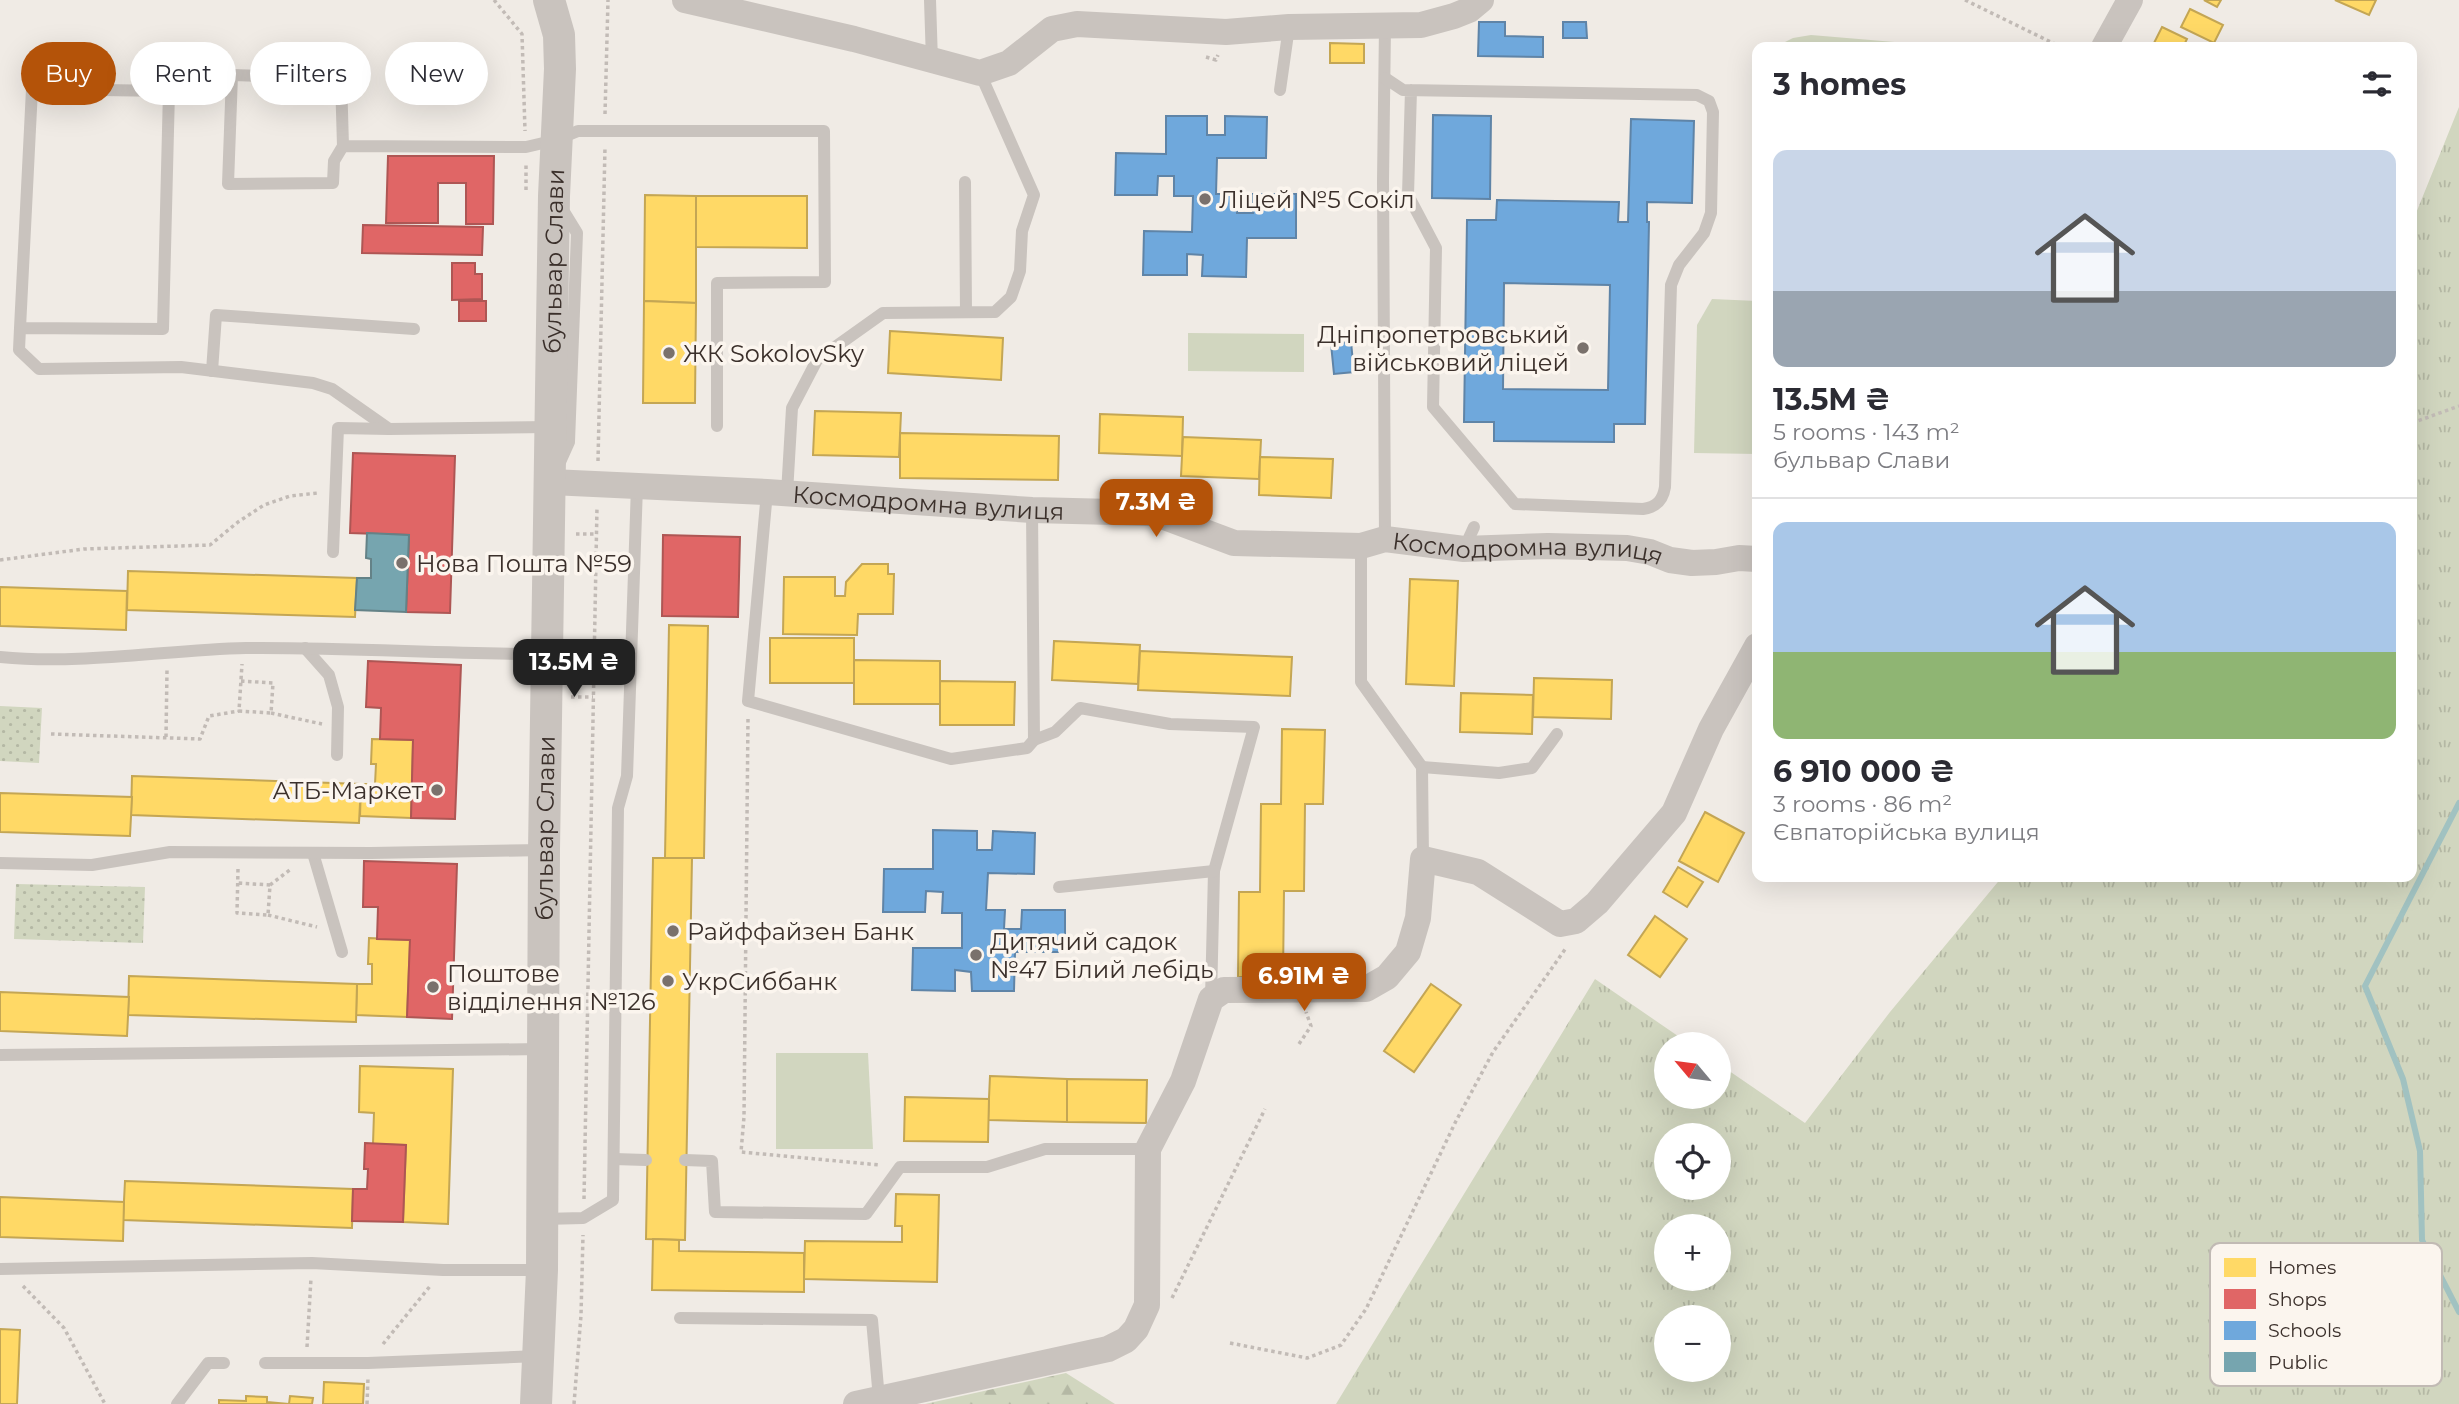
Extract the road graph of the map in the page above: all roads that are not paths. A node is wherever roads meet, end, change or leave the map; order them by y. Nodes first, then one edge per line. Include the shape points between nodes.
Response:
1 (551, 0) edge
2 (685, 0) edge
3 (930, 0) edge
4 (1481, 0) edge
5 (2130, 0) edge
6 (743, 7) edge
7 (1385, 26) junction
8 (1289, 27) junction
9 (2107, 42) edge
10 (932, 61) junction
11 (980, 73) junction
12 (1385, 78) junction
13 (1280, 90) dead end
14 (1411, 90) junction
15 (541, 143) junction
16 (343, 146) junction
17 (965, 182) dead end
18 (554, 196) junction
19 (966, 312) junction
20 (20, 328) junction
21 (414, 329) dead end
22 (212, 371) junction
23 (717, 426) dead end
24 (552, 427) junction
25 (389, 429) junction
26 (551, 482) junction
27 (637, 486) junction
28 (777, 493) junction
29 (1032, 510) junction
30 (1373, 543) junction
31 (333, 552) dead end
32 (1752, 559) edge
33 (305, 648) junction
34 (548, 654) junction
35 (1752, 655) edge
36 (0, 657) edge
37 (1557, 734) dead end
38 (1034, 740) junction
39 (337, 755) dead end
40 (1422, 767) junction
41 (544, 850) junction
42 (313, 853) junction
43 (1423, 859) junction
44 (0, 863) edge
45 (1214, 871) junction
46 (1059, 887) dead end
47 (342, 952) dead end
48 (1211, 999) junction
49 (543, 1049) junction
50 (0, 1055) edge
51 (1148, 1149) junction
52 (614, 1159) junction
53 (646, 1160) dead end
54 (685, 1160) dead end
55 (542, 1219) junction
56 (3, 1269) edge
57 (542, 1270) junction
58 (680, 1318) dead end
59 (538, 1356) junction
60 (224, 1363) dead end
61 (265, 1363) dead end
62 (867, 1401) edge
63 (177, 1404) edge
64 (536, 1404) edge

1 - 15 street, бульвар Слави via 560,69
2 - 6 street
3 - 10 lane
4 - 7 street via 1469,10 1421,25
5 - 9 street
6 - 10 street
7 - 8 street
7 - 12 lane
8 - 11 street via 1226,32 1077,24 1052,29 1009,63
8 - 13 lane
10 - 11 street
11 - 19 lane via 1034,195 1022,231 1020,271 1012,298 995,312
12 - 14 lane
12 - 30 lane
14 - 14 lane via 1697,95 1709,100 1713,112 1711,213 1704,233 1679,265 1671,285 1665,486 1664,496 1652,508 1515,504 1433,407 1436,248 1408,195
15 - 16 lane
15 - 18 street, бульвар Слави
15 - 23 lane via 578,131 824,131 825,282 717,283
16 - 16 lane via 341,78 232,75 228,184 333,183 334,161
17 - 19 lane
18 - 24 street, бульвар Слави
18 - 26 lane via 577,233 569,442
19 - 28 lane via 883,313 817,359 792,408
20 - 20 lane via 163,328 169,91 32,89
20 - 22 lane via 19,350 39,369 181,367
21 - 22 lane via 216,315
22 - 25 lane via 332,389
24 - 25 lane
24 - 26 street, бульвар Слави
25 - 31 lane via 338,428
26 - 27 street, Космодромна вулиця
26 - 34 street, бульвар Слави
27 - 28 street, Космодромна вулиця
27 - 52 lane via 627,776 618,808
28 - 29 street, Космодромна вулиця
28 - 38 lane via 748,701 950,759 1027,748
29 - 30 street, Космодромна вулиця via 1154,513 1234,543
29 - 38 lane
30 - 32 street, Космодромна вулиця via 1469,538 1627,548 1692,563
30 - 40 lane via 1361,682
33 - 34 lane
33 - 36 lane
33 - 39 lane via 329,675 338,707
34 - 41 street, бульвар Слави
35 - 43 street via 1674,813 1576,921 1560,924 1478,872
37 - 40 lane via 1532,768 1499,773
38 - 45 lane via 1055,732 1080,708 1170,723 1254,727
40 - 43 lane
41 - 42 lane
41 - 49 street, бульвар Слави
42 - 44 lane via 170,852 92,865
42 - 47 lane
43 - 48 street via 1418,918 1408,953 1387,977 1366,989 1224,990
45 - 46 lane
45 - 48 lane
48 - 51 street via 1183,1081
49 - 50 lane
49 - 55 street, бульвар Слави
51 - 54 lane via 1045,1149 987,1167 900,1167 866,1214 715,1212 712,1161
51 - 62 street via 1147,1305 1126,1340 1108,1349
52 - 53 lane
52 - 55 lane via 613,1200 583,1218
55 - 57 street, бульвар Слави
56 - 57 lane via 312,1263
57 - 59 street, бульвар Слави
58 - 62 lane via 872,1320
59 - 61 lane
59 - 64 street, бульвар Слави
60 - 63 lane via 208,1363

